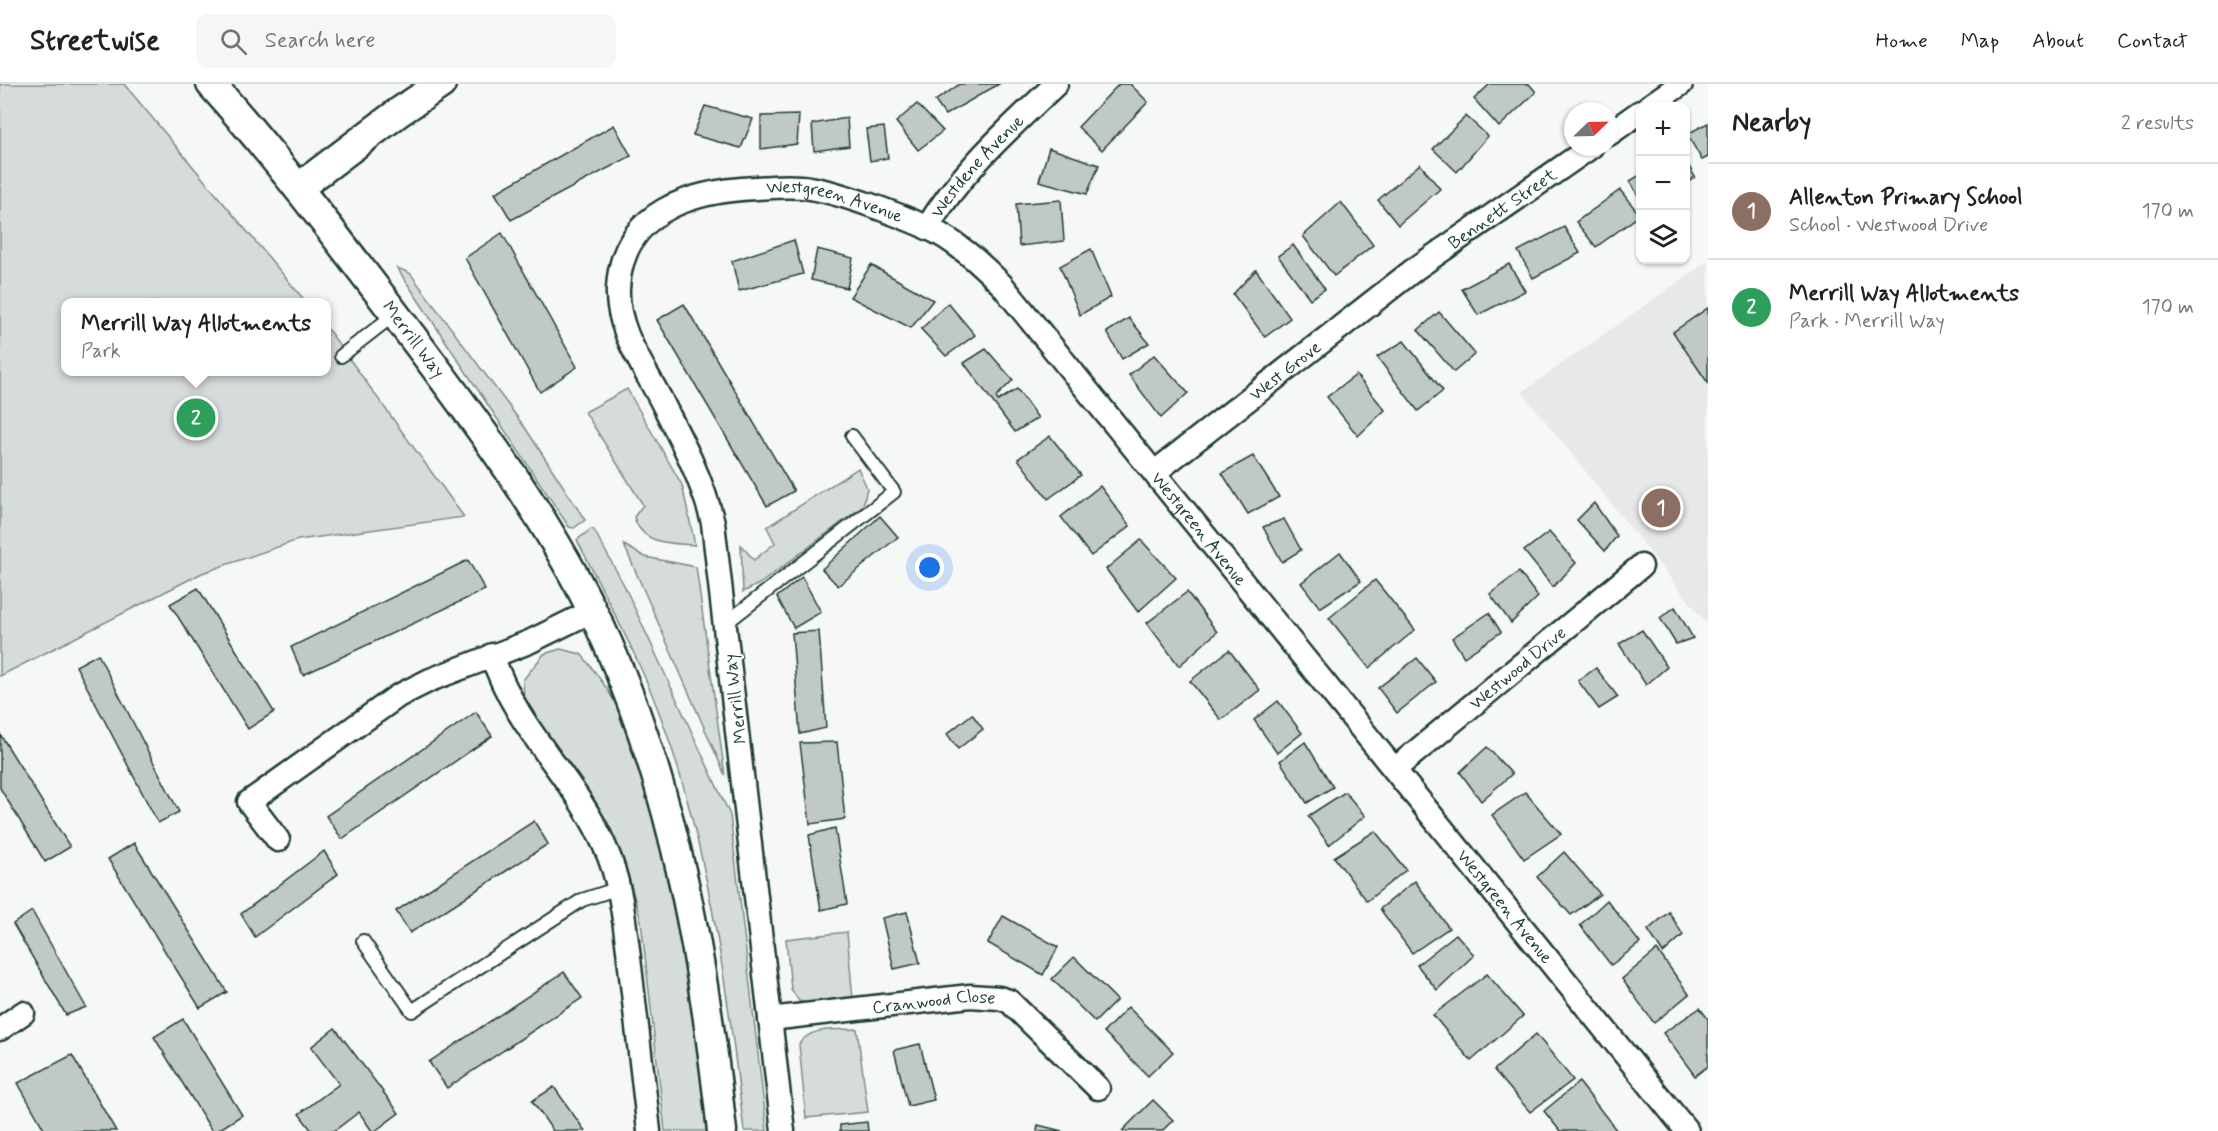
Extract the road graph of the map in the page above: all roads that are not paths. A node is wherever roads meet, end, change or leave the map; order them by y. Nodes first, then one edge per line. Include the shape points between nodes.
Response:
1 (211, 84) edge
2 (441, 84) edge
3 (1056, 84) edge
4 (1681, 84) edge
5 (1655, 102) edge
6 (1636, 115) edge
7 (1618, 128) edge
8 (1578, 156) edge
9 (298, 188) junction
10 (927, 228) junction
11 (1415, 269) joint
12 (618, 287) joint
13 (394, 314) junction
14 (341, 356) dead end
15 (852, 436) dead end
16 (1155, 472) junction
17 (1641, 566) dead end
18 (592, 611) junction
19 (726, 622) junction
20 (492, 655) junction
21 (1395, 770) junction
22 (278, 840) dead end
23 (620, 888) junction
24 (363, 940) dead end
25 (23, 1013) dead end
26 (770, 1019) junction
27 (0, 1029) edge
28 (1098, 1088) dead end
29 (649, 1131) edge
30 (722, 1131) edge
31 (783, 1131) edge
32 (1687, 1131) edge

1 - 9 street, Merrill Way
2 - 9 street
3 - 10 street, Westdene Avenue via 978,158
4 - 5 street
6 - 7 street
8 - 11 street, Bennett Street
9 - 13 street, Merrill Way
10 - 12 street, Westgreen Avenue via 813,188 711,192 673,205 649,219 629,248
10 - 16 street, Westgreen Avenue via 963,250 1002,285
11 - 16 street, West Grove
12 - 19 street, Merrill Way via 620,314 632,344 706,499
13 - 14 lane
13 - 18 street, Merrill Way via 503,460
15 - 19 lane via 894,492
16 - 21 street, Westgreen Avenue
17 - 21 street, Westwood Drive
18 - 20 street
18 - 30 street, Merrill Way via 625,685 664,796 699,958
19 - 26 street, Merrill Way
20 - 22 street via 398,696 249,802
20 - 23 street via 514,708 605,846
21 - 32 street, Westgreen Avenue
23 - 24 lane via 582,900 412,1011
23 - 29 street
25 - 27 street
26 - 28 street, Cranwood Close via 970,996 999,998 1009,1001
26 - 31 street, Merrill Way

